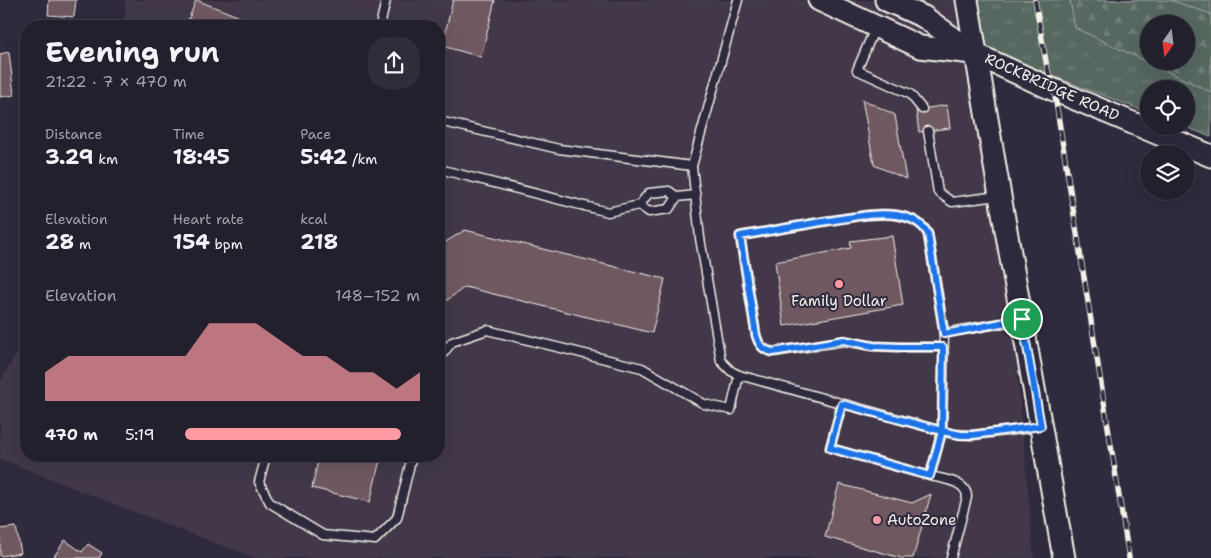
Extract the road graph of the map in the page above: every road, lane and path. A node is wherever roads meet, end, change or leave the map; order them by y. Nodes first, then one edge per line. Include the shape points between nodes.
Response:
1 (386, 0) edge
2 (738, 0) edge
3 (819, 0) edge
4 (886, 0) edge
5 (967, 0) edge
6 (381, 20) edge
7 (875, 26) junction
8 (976, 54) junction
9 (922, 109) dead end
10 (445, 122) edge
11 (928, 131) dead end
12 (1211, 156) edge
13 (692, 166) junction
14 (445, 171) edge
15 (696, 195) junction
16 (1000, 196) junction
17 (677, 197) junction
18 (639, 206) junction
19 (1022, 319) junction
20 (944, 334) junction
21 (943, 347) junction
22 (445, 351) edge
23 (740, 375) junction
24 (842, 404) junction
25 (1041, 426) junction
26 (942, 431) junction
27 (264, 462) edge
28 (411, 462) edge
29 (930, 476) junction
30 (951, 558) edge
31 (1064, 558) edge

1 - 6 lane
2 - 13 lane
3 - 7 main road, ROCKBRIDGE ROAD
4 - 8 main road, ROCKBRIDGE ROAD via 924,17
5 - 8 main road
7 - 8 main road, ROCKBRIDGE ROAD via 920,47
7 - 9 lane via 857,70 910,94
8 - 12 main road, ROCKBRIDGE ROAD
8 - 16 main road
10 - 13 lane via 559,149
11 - 16 lane via 938,192 952,202
13 - 15 lane
14 - 18 lane via 608,212
15 - 17 lane
15 - 23 lane via 721,361
16 - 19 main road
17 - 18 lane via 669,209 649,212
17 - 18 lane via 669,191 649,193
19 - 20 lane
19 - 25 main road
20 - 21 lane
20 - 21 lane via 928,234 913,220 887,214 859,216 740,236 756,335 766,351 844,340 873,346
21 - 26 lane
22 - 23 lane via 452,342 487,330 642,368 704,404 731,410
23 - 24 lane
24 - 26 lane
24 - 29 lane via 830,448
25 - 26 lane via 973,435
25 - 31 main road
26 - 29 lane
27 - 28 lane via 259,482 270,503 323,535 375,540 397,518
29 - 30 lane via 958,484 967,492

